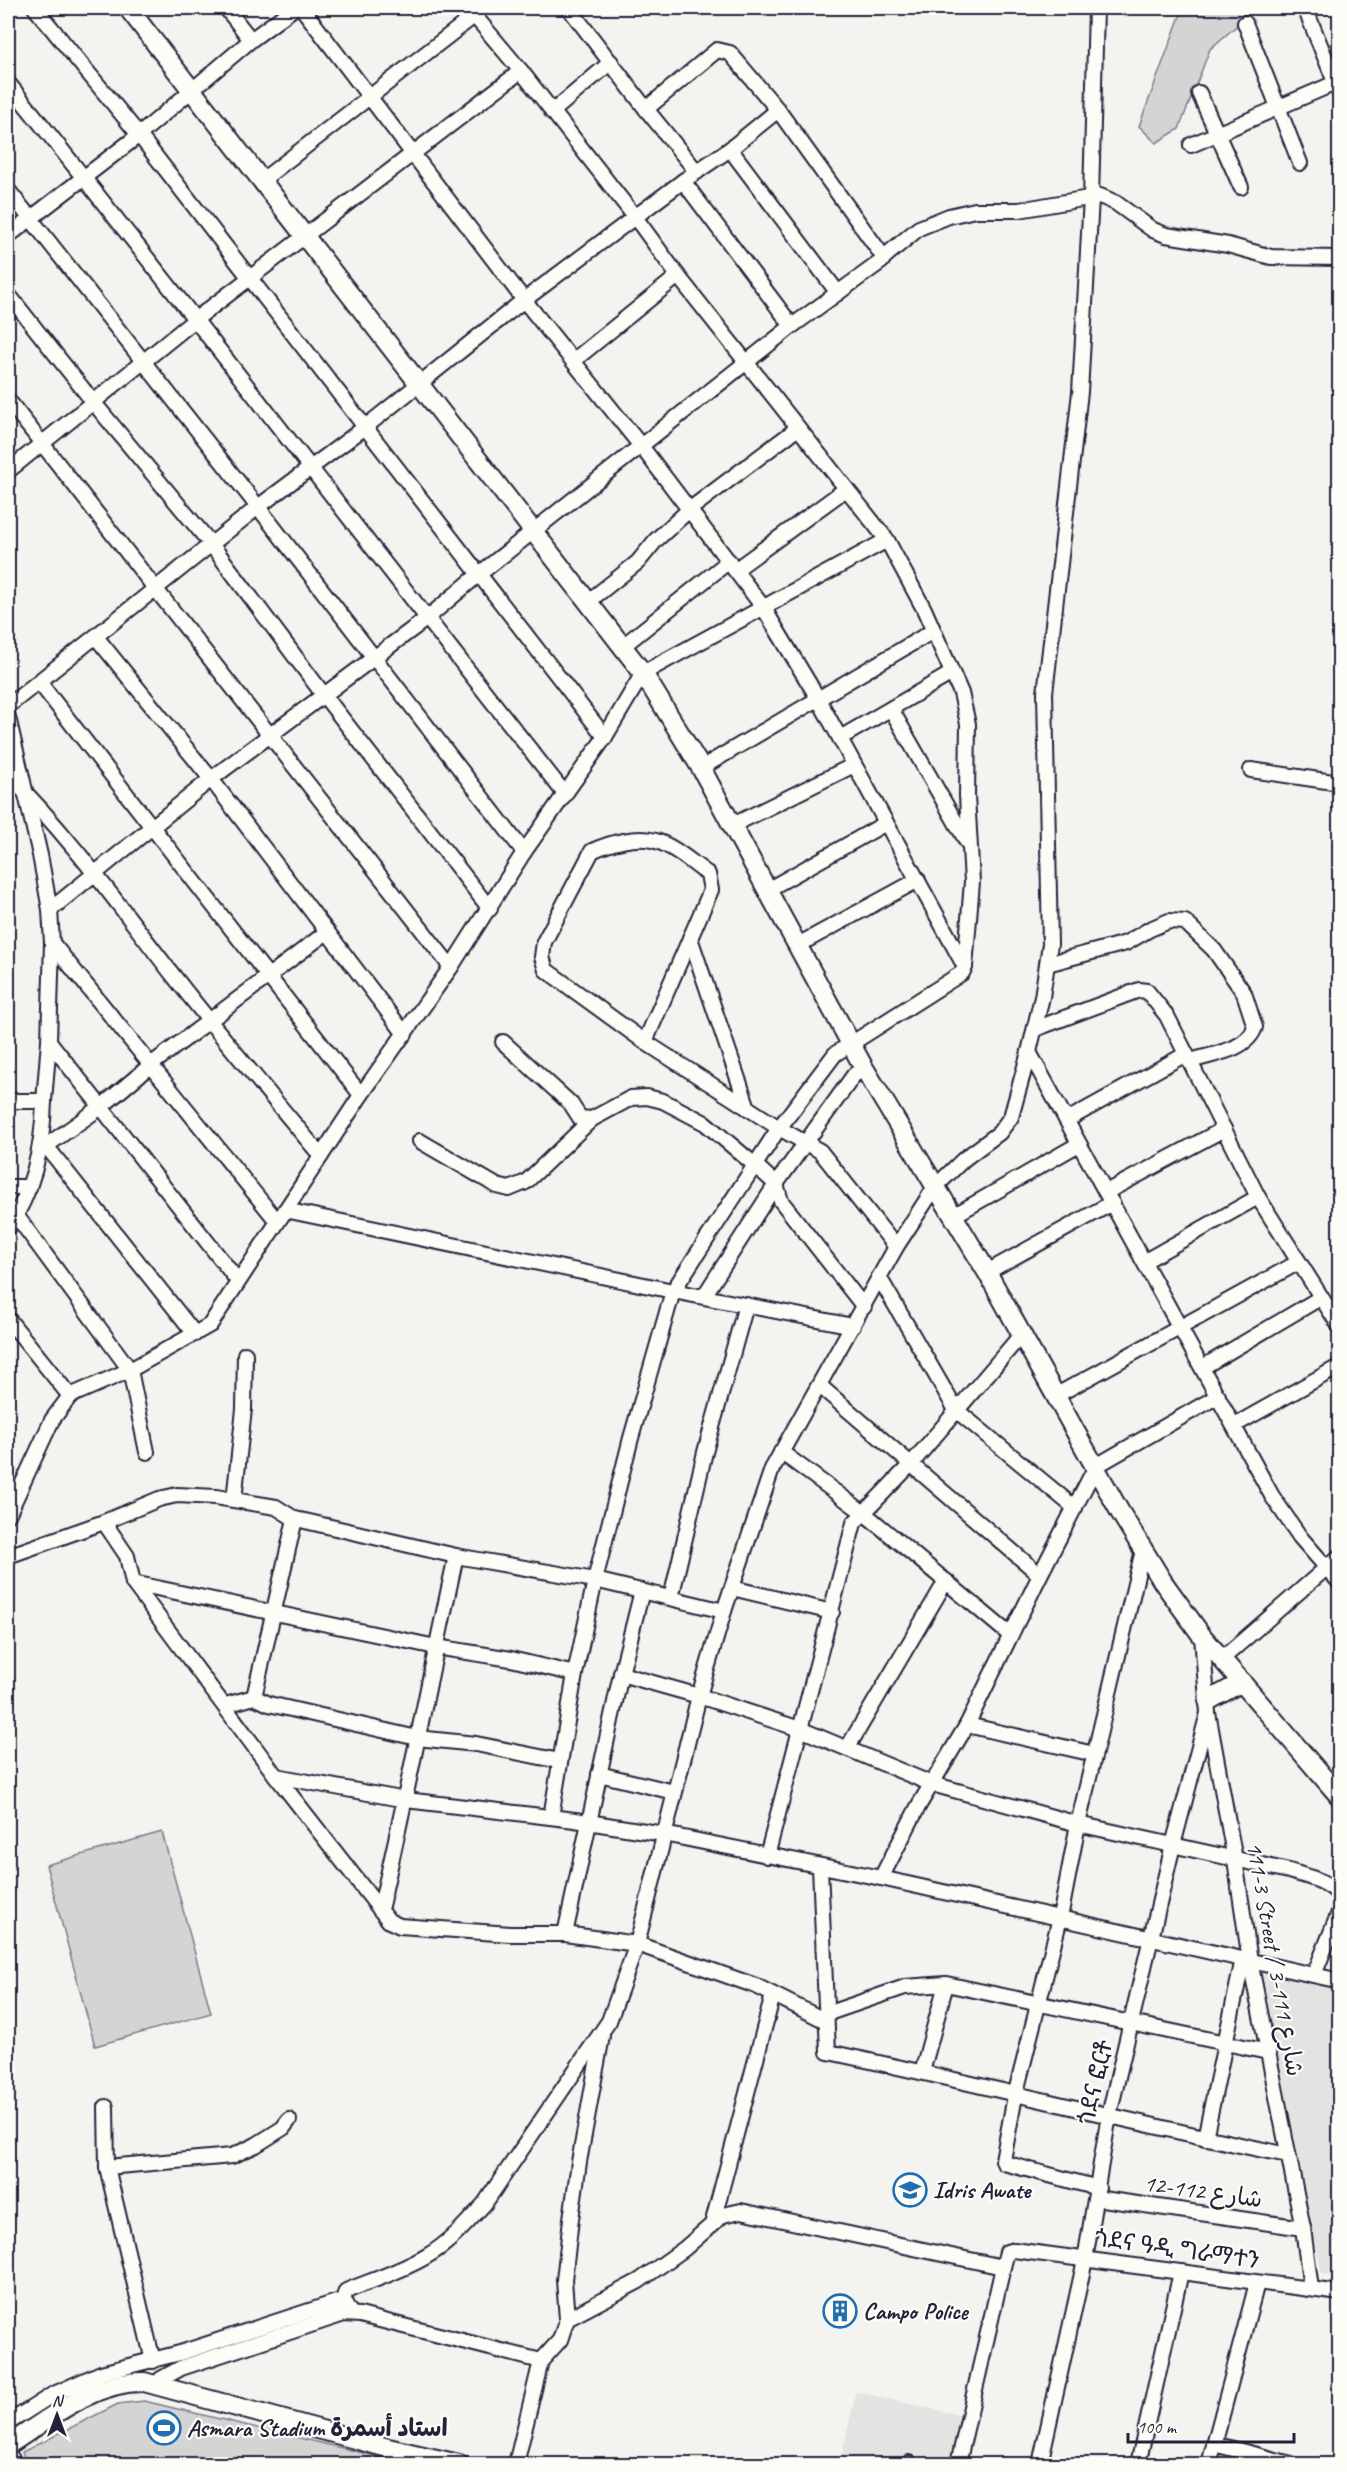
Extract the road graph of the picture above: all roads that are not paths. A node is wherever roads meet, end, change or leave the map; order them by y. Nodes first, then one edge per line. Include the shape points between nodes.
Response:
1 (35, 8) edge
2 (128, 8) edge
3 (226, 8) edge
4 (294, 8) edge
5 (302, 8) edge
6 (569, 8) edge
7 (1096, 8) edge
8 (1305, 8) edge
9 (471, 12) edge
10 (1245, 24) dead end
11 (251, 40) junction
12 (611, 62) junction
13 (521, 71) junction
14 (8, 83) edge
15 (1338, 86) edge
16 (192, 89) junction
17 (1199, 93) dead end
18 (369, 96) junction
19 (1277, 107) junction
20 (646, 109) junction
21 (778, 110) junction
22 (552, 111) junction
23 (1218, 132) junction
24 (139, 135) junction
25 (1191, 145) dead end
26 (730, 149) junction
27 (414, 154) junction
28 (1300, 163) dead end
29 (697, 172) junction
30 (84, 177) junction
31 (261, 181) junction
32 (682, 181) junction
33 (1241, 187) dead end
34 (8, 190) edge
35 (1091, 198) junction
36 (30, 216) junction
37 (635, 217) junction
38 (8, 236) edge
39 (305, 236) junction
40 (883, 258) junction
41 (1340, 258) edge
42 (678, 276) junction
43 (249, 279) junction
44 (838, 292) junction
45 (8, 294) edge
46 (524, 300) junction
47 (196, 319) junction
48 (792, 326) junction
49 (573, 361) junction
50 (144, 362) junction
51 (747, 362) junction
52 (420, 384) junction
53 (8, 400) edge
54 (93, 403) junction
55 (364, 428) junction
56 (798, 428) junction
57 (42, 444) junction
58 (641, 446) junction
59 (310, 470) junction
60 (8, 471) edge
61 (846, 489) junction
62 (258, 507) junction
63 (689, 510) junction
64 (534, 531) junction
65 (887, 540) junction
66 (211, 544) junction
67 (732, 566) junction
68 (478, 575) junction
69 (155, 589) junction
70 (589, 601) junction
71 (763, 607) junction
72 (426, 619) junction
73 (933, 631) junction
74 (96, 637) junction
75 (623, 646) junction
76 (373, 658) junction
77 (643, 673) junction
78 (952, 673) junction
79 (39, 682) junction
80 (323, 694) junction
81 (819, 700) junction
82 (8, 706) edge
83 (891, 709) junction
84 (8, 717) edge
85 (269, 735) junction
86 (605, 737) junction
87 (840, 738) junction
88 (854, 765) junction
89 (701, 768) junction
90 (1251, 770) dead end
91 (8, 775) edge
92 (211, 779) junction
93 (1340, 783) edge
94 (25, 792) junction
95 (565, 794) junction
96 (886, 823) junction
97 (733, 825) junction
98 (151, 827) junction
99 (970, 846) junction
100 (524, 852) junction
101 (94, 874) junction
102 (918, 880) junction
103 (767, 890) junction
104 (490, 909) junction
105 (50, 910) junction
106 (327, 932) junction
107 (690, 938) junction
108 (52, 943) junction
109 (798, 945) junction
110 (1047, 964) junction
111 (451, 967) junction
112 (965, 967) junction
113 (269, 976) junction
114 (209, 1022) junction
115 (1035, 1029) junction
116 (405, 1034) junction
117 (49, 1041) junction
118 (503, 1042) dead end
119 (645, 1042) junction
120 (851, 1043) junction
121 (1029, 1052) junction
122 (1188, 1058) junction
123 (152, 1064) junction
124 (864, 1068) junction
125 (361, 1095) junction
126 (8, 1101) edge
127 (44, 1101) junction
128 (101, 1107) junction
129 (748, 1108) junction
130 (592, 1119) junction
131 (1067, 1120) junction
132 (779, 1128) junction
133 (1224, 1129) junction
134 (420, 1141) dead end
135 (806, 1142) junction
136 (1079, 1144) junction
137 (43, 1149) junction
138 (321, 1156) junction
139 (756, 1166) junction
140 (776, 1184) junction
141 (8, 1187) edge
142 (29, 1187) junction
143 (935, 1187) junction
144 (1258, 1197) junction
145 (1109, 1198) junction
146 (285, 1210) junction
147 (16, 1215) junction
148 (953, 1216) junction
149 (276, 1221) junction
150 (8, 1228) edge
151 (896, 1247) junction
152 (1145, 1261) junction
153 (1299, 1262) junction
154 (987, 1272) junction
155 (879, 1277) junction
156 (238, 1281) junction
157 (673, 1292) junction
158 (704, 1296) junction
159 (1320, 1298) junction
160 (746, 1305) junction
161 (864, 1306) junction
162 (8, 1319) edge
163 (853, 1326) junction
164 (1180, 1327) junction
165 (1340, 1328) edge
166 (195, 1334) junction
167 (1021, 1335) junction
168 (245, 1354) dead end
169 (1340, 1366) edge
170 (1203, 1367) junction
171 (130, 1370) junction
172 (820, 1386) junction
173 (1057, 1395) junction
174 (70, 1396) junction
175 (1218, 1396) junction
176 (956, 1410) junction
177 (1235, 1425) junction
178 (147, 1452) dead end
179 (781, 1452) junction
180 (912, 1463) junction
181 (1096, 1466) junction
182 (234, 1500) junction
183 (1075, 1508) junction
184 (864, 1513) junction
185 (8, 1515) edge
186 (295, 1519) junction
187 (104, 1522) junction
188 (1143, 1550) junction
189 (8, 1556) edge
190 (456, 1556) junction
191 (1340, 1556) edge
192 (1326, 1568) junction
193 (1040, 1575) junction
194 (595, 1580) junction
195 (946, 1581) junction
196 (133, 1583) junction
197 (1340, 1583) edge
198 (732, 1588) junction
199 (642, 1592) junction
200 (671, 1598) junction
201 (724, 1611) junction
202 (832, 1612) junction
203 (273, 1613) junction
204 (1010, 1635) junction
205 (1202, 1636) junction
206 (436, 1647) junction
207 (1222, 1658) junction
208 (575, 1674) junction
209 (621, 1674) junction
210 (1242, 1682) junction
211 (699, 1696) junction
212 (254, 1697) junction
213 (226, 1706) junction
214 (1208, 1707) junction
215 (967, 1725) junction
216 (800, 1729) junction
217 (417, 1738) junction
218 (848, 1747) junction
219 (1094, 1754) junction
220 (560, 1761) junction
221 (599, 1774) junction
222 (276, 1776) junction
223 (932, 1784) junction
224 (674, 1792) junction
225 (1340, 1797) edge
226 (406, 1800) junction
227 (551, 1817) junction
228 (591, 1822) junction
229 (1078, 1824) junction
230 (664, 1834) junction
231 (1173, 1845) junction
232 (767, 1856) junction
233 (1235, 1860) junction
234 (820, 1867) junction
235 (881, 1878) junction
236 (1340, 1895) edge
237 (380, 1910) junction
238 (1340, 1910) edge
239 (1060, 1918) junction
240 (565, 1934) junction
241 (1149, 1940) junction
242 (637, 1944) junction
243 (1246, 1960) junction
244 (1314, 1975) junction
245 (1340, 1981) edge
246 (946, 1983) junction
247 (773, 1995) junction
248 (1038, 2003) junction
249 (826, 2017) junction
250 (1131, 2023) junction
251 (603, 2030) junction
252 (1226, 2045) junction
253 (1268, 2052) junction
254 (922, 2072) junction
255 (1015, 2096) junction
256 (106, 2107) dead end
257 (1109, 2115) junction
258 (289, 2120) dead end
259 (1204, 2138) junction
260 (1288, 2155) junction
261 (107, 2167) junction
262 (1097, 2193) junction
263 (713, 2222) junction
264 (1303, 2228) junction
265 (1085, 2260) junction
266 (1004, 2268) junction
267 (1181, 2272) junction
268 (1257, 2283) junction
269 (1311, 2289) junction
270 (1340, 2293) edge
271 (343, 2300) junction
272 (351, 2314) junction
273 (567, 2319) junction
274 (153, 2361) junction
275 (541, 2361) junction
276 (156, 2385) junction
277 (8, 2423) edge
278 (1214, 2444) junction
279 (8, 2445) edge
280 (459, 2464) edge
281 (516, 2464) edge
282 (958, 2464) edge
283 (1040, 2464) edge
284 (1138, 2464) edge
285 (1209, 2464) edge
286 (1291, 2464) edge

1 - 24 street
2 - 16 main road
3 - 11 street
4 - 11 street
5 - 18 street
6 - 12 street
7 - 35 street
8 - 15 street
9 - 13 street
9 - 18 street
10 - 19 street
11 - 16 street
12 - 20 street
12 - 22 street
13 - 22 street
13 - 27 street
14 - 30 street
15 - 19 street
16 - 24 street
16 - 31 main road
17 - 23 street
18 - 27 street
18 - 31 street
19 - 23 street
19 - 28 street
20 - 21 street via 721,50 730,53
20 - 29 street
21 - 26 street
21 - 40 street
22 - 37 street
23 - 25 street
23 - 33 street
24 - 30 street
24 - 43 street
26 - 29 street
26 - 44 street
27 - 39 street
27 - 46 street
29 - 32 street
30 - 36 street
30 - 47 street
31 - 39 main road
32 - 37 street
32 - 48 street
34 - 36 street
35 - 40 street via 949,216 919,228
35 - 41 street via 1107,198 1152,230 1166,235 1271,257
35 - 110 street via 1080,392 1045,693 1050,944
36 - 38 street
36 - 50 street
37 - 42 street
37 - 46 street
39 - 43 street
39 - 52 main road
40 - 44 street
42 - 49 street
42 - 51 street
43 - 47 street
43 - 55 street
44 - 48 street
45 - 54 street
46 - 49 street
46 - 52 street
47 - 50 street
47 - 59 street
48 - 51 street
49 - 58 street
50 - 54 street
50 - 62 street
51 - 56 street
51 - 58 street
52 - 55 street
52 - 64 main road
53 - 57 street
54 - 57 street
54 - 66 street
55 - 59 street
55 - 68 street
56 - 61 street
56 - 63 street
57 - 60 street
57 - 69 street
58 - 63 street
58 - 64 street
59 - 62 street
59 - 72 street
61 - 65 street
61 - 67 street
62 - 66 street
62 - 76 street
63 - 67 street
63 - 70 street via 638,562
64 - 68 street
64 - 70 main road
65 - 71 street
65 - 73 street
66 - 69 street
66 - 80 street
67 - 71 street
67 - 75 street
68 - 72 street
68 - 86 street
69 - 74 street
69 - 85 street
70 - 75 main road
71 - 77 street
71 - 81 street
72 - 76 street
72 - 95 street
73 - 78 street
73 - 81 street
74 - 79 street
74 - 92 street
75 - 77 main road
76 - 80 street
76 - 100 street
77 - 86 street
77 - 89 main road
78 - 83 street
78 - 99 street via 968,724
79 - 82 street
79 - 98 street
80 - 85 street
80 - 104 street
81 - 87 street
81 - 89 street
83 - 87 street
83 - 99 street
84 - 94 street
85 - 92 street
85 - 111 street
86 - 95 street
87 - 88 street
88 - 96 street
88 - 97 street
89 - 97 main road
90 - 93 street
91 - 94 street
92 - 98 street
92 - 106 street
94 - 101 street
94 - 105 street
95 - 100 street
96 - 102 street
96 - 103 street
97 - 103 main road
98 - 101 street
98 - 113 street
99 - 112 street via 972,882
100 - 104 street
101 - 105 street
101 - 114 street
102 - 109 street
102 - 112 street
103 - 109 main road
104 - 111 street
105 - 108 street
106 - 113 street
106 - 116 street
107 - 119 street
107 - 119 street via 711,890 708,874 663,843 643,839 604,845 592,851 544,942 542,957 546,970
107 - 129 street
108 - 117 street
108 - 123 street
109 - 120 main road
110 - 115 street
110 - 122 street via 1119,945 1170,921 1185,922 1214,950 1244,993 1255,1027 1247,1041 1233,1048
111 - 116 street
112 - 120 street via 960,975
113 - 114 street
113 - 125 street
114 - 123 street
114 - 138 street
115 - 121 street
115 - 122 street via 1147,990 1162,1008
116 - 125 street
117 - 127 street
117 - 128 street
118 - 130 street via 571,1104 580,1118
119 - 129 street
120 - 124 main road
120 - 132 street via 835,1054
121 - 131 street
121 - 143 street via 1011,1117 999,1133
122 - 131 street
122 - 133 street
123 - 128 street
123 - 149 street
124 - 135 street via 854,1075
124 - 143 main road
125 - 138 street
126 - 127 street
127 - 137 street
128 - 137 street
128 - 156 street
129 - 132 street
130 - 134 street via 526,1182 509,1189 497,1186
130 - 139 street via 631,1098 663,1101 705,1123
131 - 136 street
132 - 135 street
132 - 139 street
133 - 144 street
133 - 145 street
135 - 140 street
135 - 151 street via 820,1151
136 - 145 street
136 - 148 street
137 - 142 street
137 - 166 street
138 - 146 street
139 - 140 street
139 - 157 street
140 - 158 street
140 - 161 street via 781,1201
141 - 142 street
142 - 147 street
143 - 148 main road
143 - 151 street
144 - 152 street
144 - 153 street
145 - 152 street
145 - 154 street
146 - 149 street
146 - 157 street
147 - 150 street
147 - 171 street
148 - 154 main road
149 - 156 street
151 - 155 street
152 - 164 street
153 - 159 street
153 - 164 street
154 - 167 main road
155 - 161 street
155 - 176 street
156 - 166 street via 210,1325
157 - 158 street
157 - 194 street
158 - 160 street
159 - 165 street
159 - 170 street
160 - 163 street
160 - 200 street via 705,1452
161 - 163 street
162 - 174 street
163 - 172 street
164 - 170 street
164 - 173 street
166 - 171 street
167 - 173 main road
167 - 176 street
168 - 182 street via 244,1409
169 - 177 street
170 - 175 street
171 - 174 street
171 - 178 street
172 - 179 street
172 - 180 street
173 - 181 main road
174 - 185 street via 52,1420
175 - 177 street
175 - 181 street
176 - 180 street
176 - 183 street
177 - 192 street via 1272,1496
179 - 184 street
179 - 198 street
180 - 184 street
180 - 193 street
181 - 183 street
181 - 188 main road
182 - 186 street via 276,1508
182 - 187 street via 177,1495
183 - 193 street
184 - 195 street
184 - 202 street via 854,1523
186 - 190 street
186 - 203 street
187 - 189 street
187 - 196 street via 127,1556
188 - 205 main road
188 - 219 street
190 - 194 street
190 - 206 street
191 - 192 street
192 - 197 street
192 - 207 street
193 - 204 street
194 - 199 street
194 - 208 street
195 - 204 street
195 - 218 street
196 - 203 street
196 - 213 street
198 - 201 street
198 - 202 street
199 - 200 street
199 - 209 street
200 - 201 street
201 - 211 street
202 - 216 street
203 - 206 street
203 - 212 street
204 - 215 street
205 - 207 main road
205 - 214 street, 111-3 Street / شارع 111-3
206 - 208 street
206 - 217 street
207 - 210 main road
208 - 220 street
209 - 211 street
209 - 221 street
210 - 214 main road
210 - 225 main road
211 - 216 street
211 - 224 street
212 - 213 street
212 - 217 street via 269,1704
213 - 222 street
214 - 231 street, ጎደና ፎርቶ
214 - 233 street, 111-3 Street / شارع 111-3
215 - 219 street
215 - 223 street
216 - 218 street
216 - 232 street
217 - 220 street via 476,1744
217 - 226 street
218 - 223 street
219 - 229 street
220 - 227 street
221 - 224 street
221 - 228 street
222 - 226 street
222 - 237 street
223 - 229 street
223 - 235 street
224 - 230 street
226 - 227 street
226 - 237 street
227 - 228 street
228 - 230 street
228 - 240 street
229 - 231 street
229 - 239 street
230 - 232 street
230 - 242 street
231 - 233 street
231 - 241 street, ጎደና ፎርቶ
232 - 234 street
233 - 236 street via 1320,1880
233 - 243 street, 111-3 Street / شارع 111-3
234 - 235 street
234 - 249 street
235 - 239 street
237 - 240 street via 400,1926
238 - 244 street
239 - 241 street
239 - 248 street
240 - 242 street
241 - 243 street
241 - 250 street, ጎደና ፎርቶ
242 - 247 street
242 - 251 street via 615,2008
243 - 244 street
243 - 252 street
243 - 253 street, 111-3 Street / شارع 111-3
244 - 245 street
246 - 248 street
246 - 249 street via 905,1987
246 - 254 street
247 - 249 street
247 - 263 street
248 - 250 street
248 - 255 street
249 - 254 street via 828,2052
250 - 252 street
250 - 257 street, ጎደና ፎርቶ
251 - 271 street via 485,2203 465,2225 428,2256 346,2290
251 - 273 street via 571,2219 564,2280
252 - 253 street
252 - 259 street
253 - 260 street, 111-3 Street / شارع 111-3
254 - 255 street
255 - 257 street
255 - 262 street, شارع 112-12 via 1004,2162
256 - 261 street
257 - 259 street
257 - 262 street, ጎደና ፎርቶ
258 - 261 street via 283,2128 232,2156
259 - 260 street
260 - 264 street, 111-3 Street / شارع 111-3
261 - 274 street
262 - 264 street, شارع 112-12
262 - 265 street, ጎደና ፎርቶ
263 - 266 street via 741,2211
263 - 273 street via 684,2249 639,2281
264 - 269 street, 111-3 Street / شارع 111-3
265 - 266 street, ጎደና ዓዲ ግራማተን via 1009,2251
265 - 267 street, ጎደና ዓዲ ግራማተን
265 - 283 street, ጎደና ፎርቶ
266 - 282 street
267 - 268 street, ጎደና ዓዲ ግራማተን
267 - 284 street
268 - 269 street, ጎደና ዓዲ ግራማተን
268 - 278 street
269 - 270 street, ጎደና ዓዲ ግራማተን
271 - 272 street
271 - 274 street
272 - 275 street
272 - 276 street via 181,2368
273 - 275 street via 560,2340
274 - 277 street via 101,2373 52,2395
275 - 281 street
276 - 279 main road via 133,2382 100,2390
276 - 280 main road
278 - 285 street
278 - 286 street

